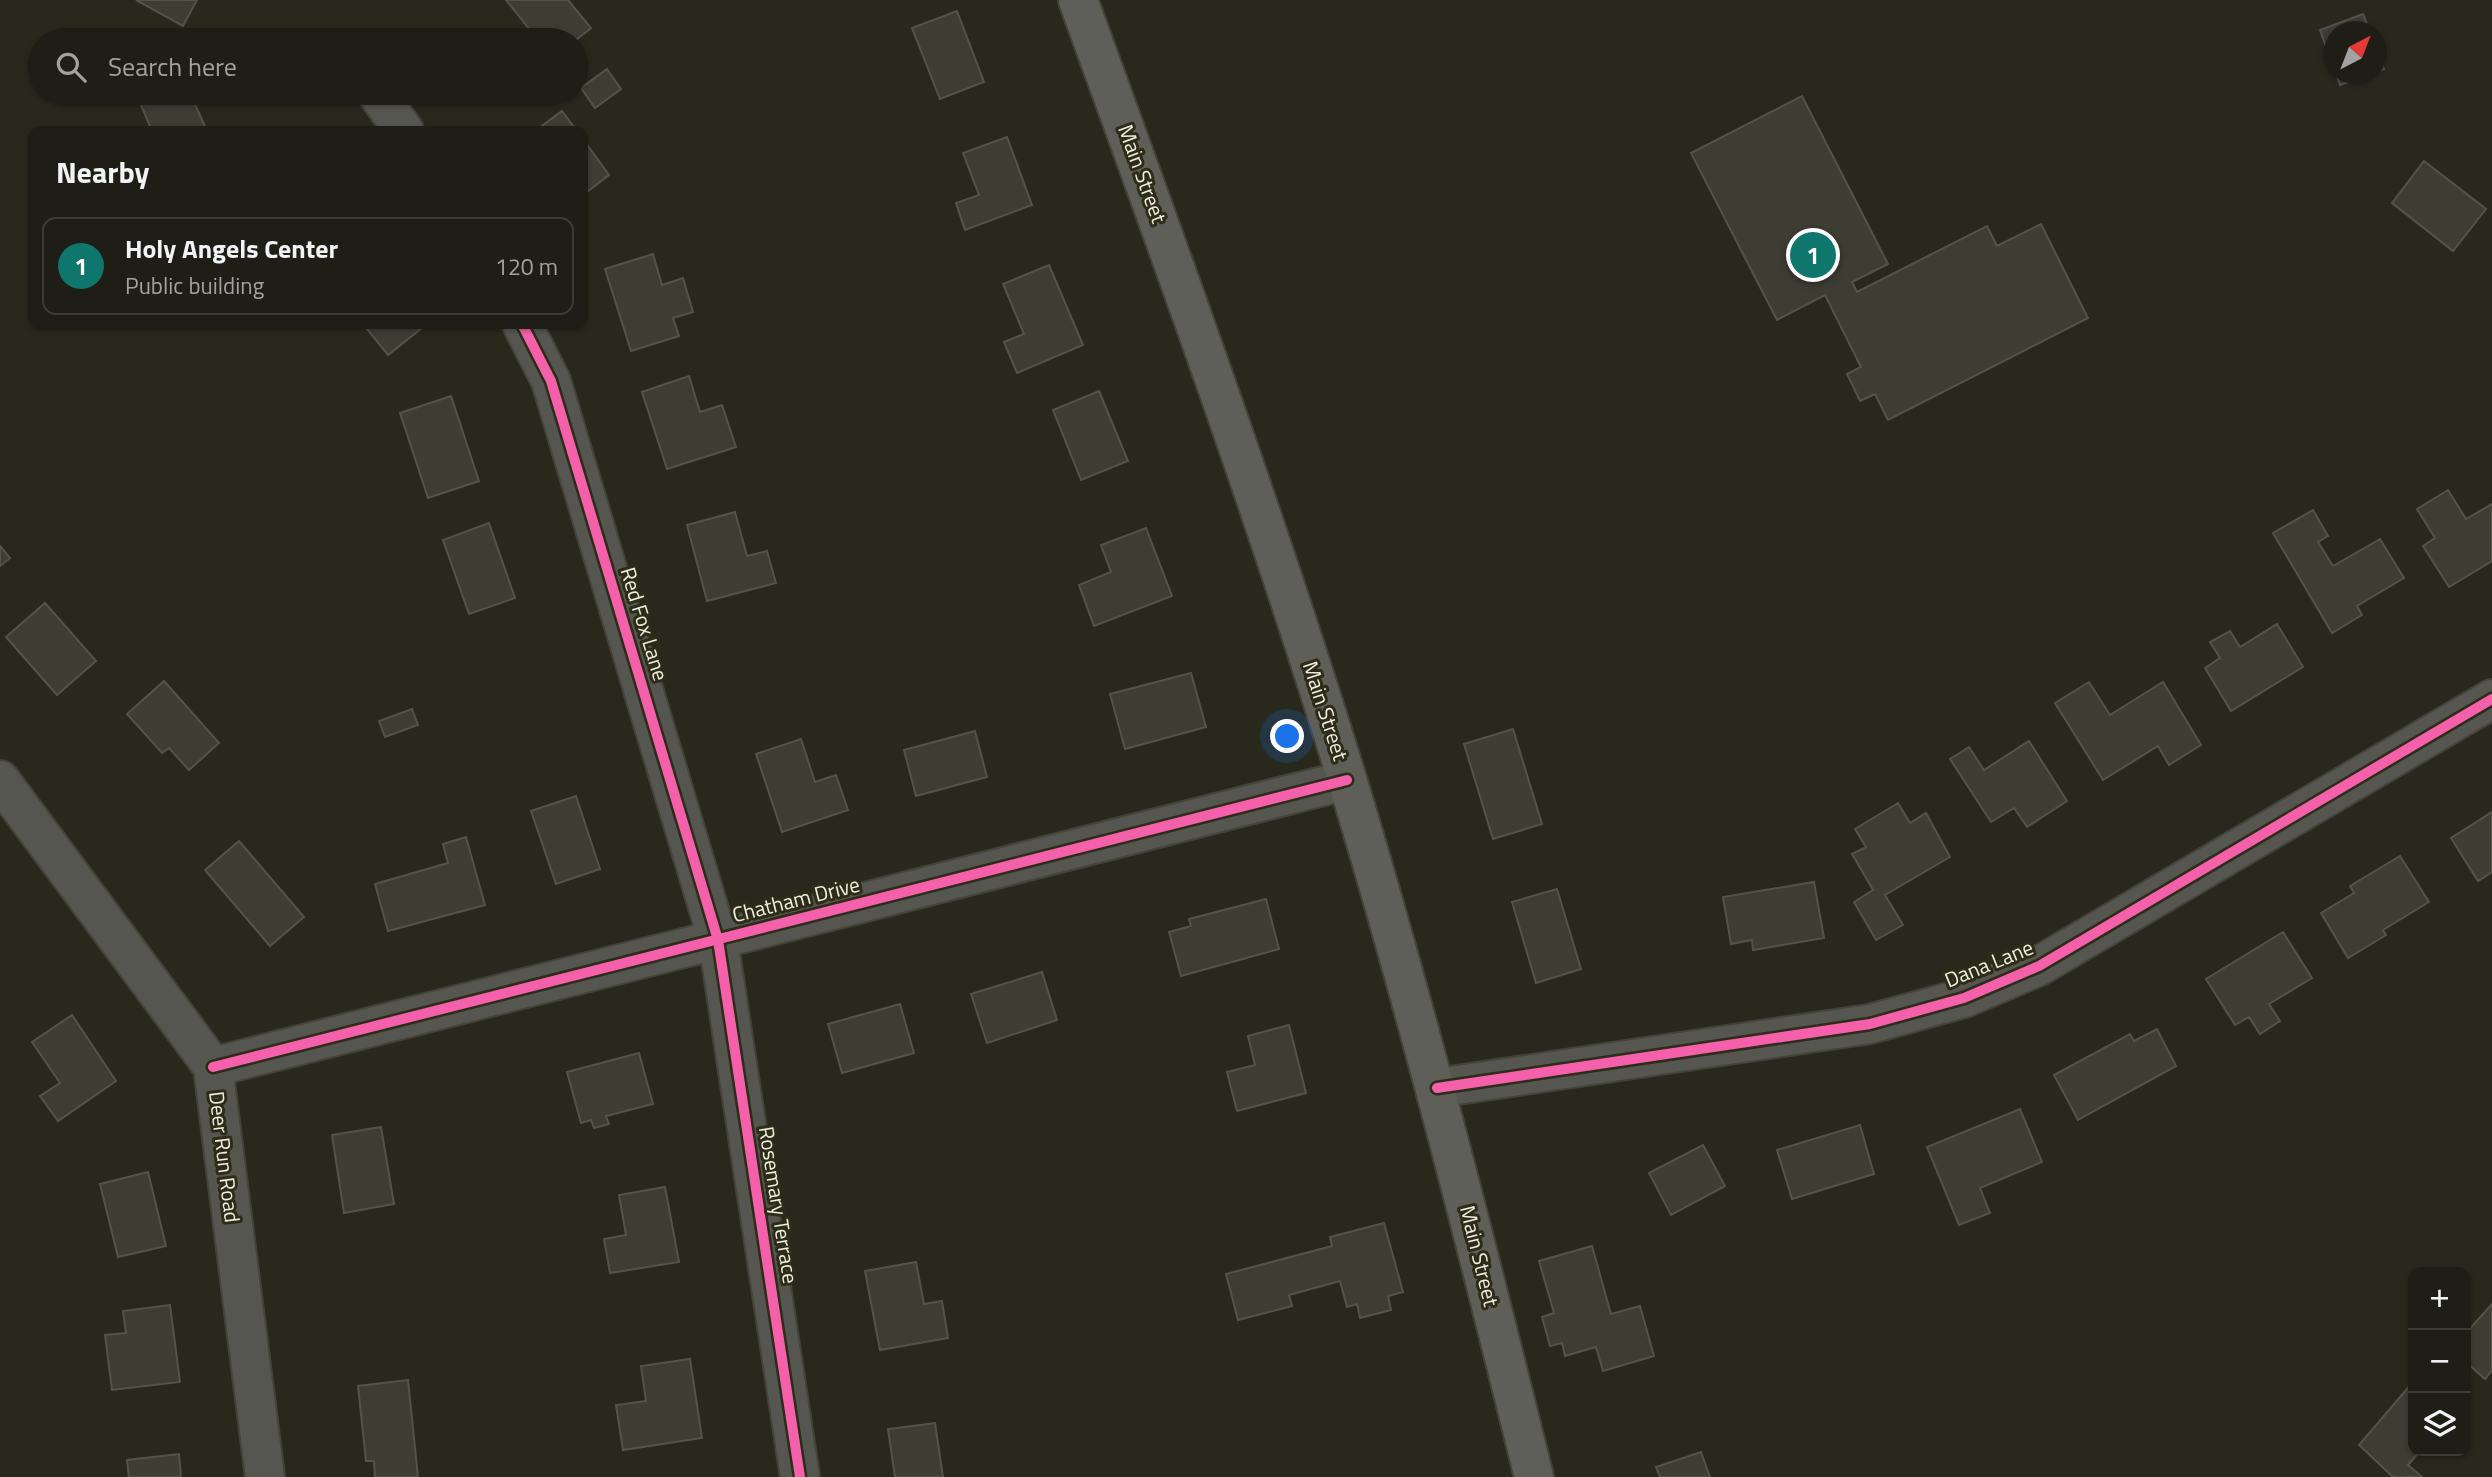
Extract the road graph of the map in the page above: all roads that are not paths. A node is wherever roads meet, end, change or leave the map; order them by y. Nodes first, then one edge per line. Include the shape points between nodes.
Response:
1 (1078, 0) edge
2 (385, 105) edge
3 (400, 126) edge
4 (525, 329) edge
5 (2492, 699) edge
6 (0, 780) edge
7 (1347, 780) junction
8 (718, 940) junction
9 (213, 1067) junction
10 (1437, 1088) junction
11 (265, 1477) edge
12 (800, 1477) edge
13 (1534, 1477) edge

1 - 7 main road, Main Street via 1198,329
2 - 3 street
4 - 8 street, Red Fox Lane via 551,381
5 - 10 street, Dana Lane via 2039,966 1964,998 1870,1024
6 - 9 street, Deer Run Road
7 - 8 street, Chatham Drive
7 - 10 main road, Main Street
8 - 9 street, Chatham Drive
8 - 12 street, Rosemary Terrace
9 - 11 street, Deer Run Road
10 - 13 main road, Main Street

